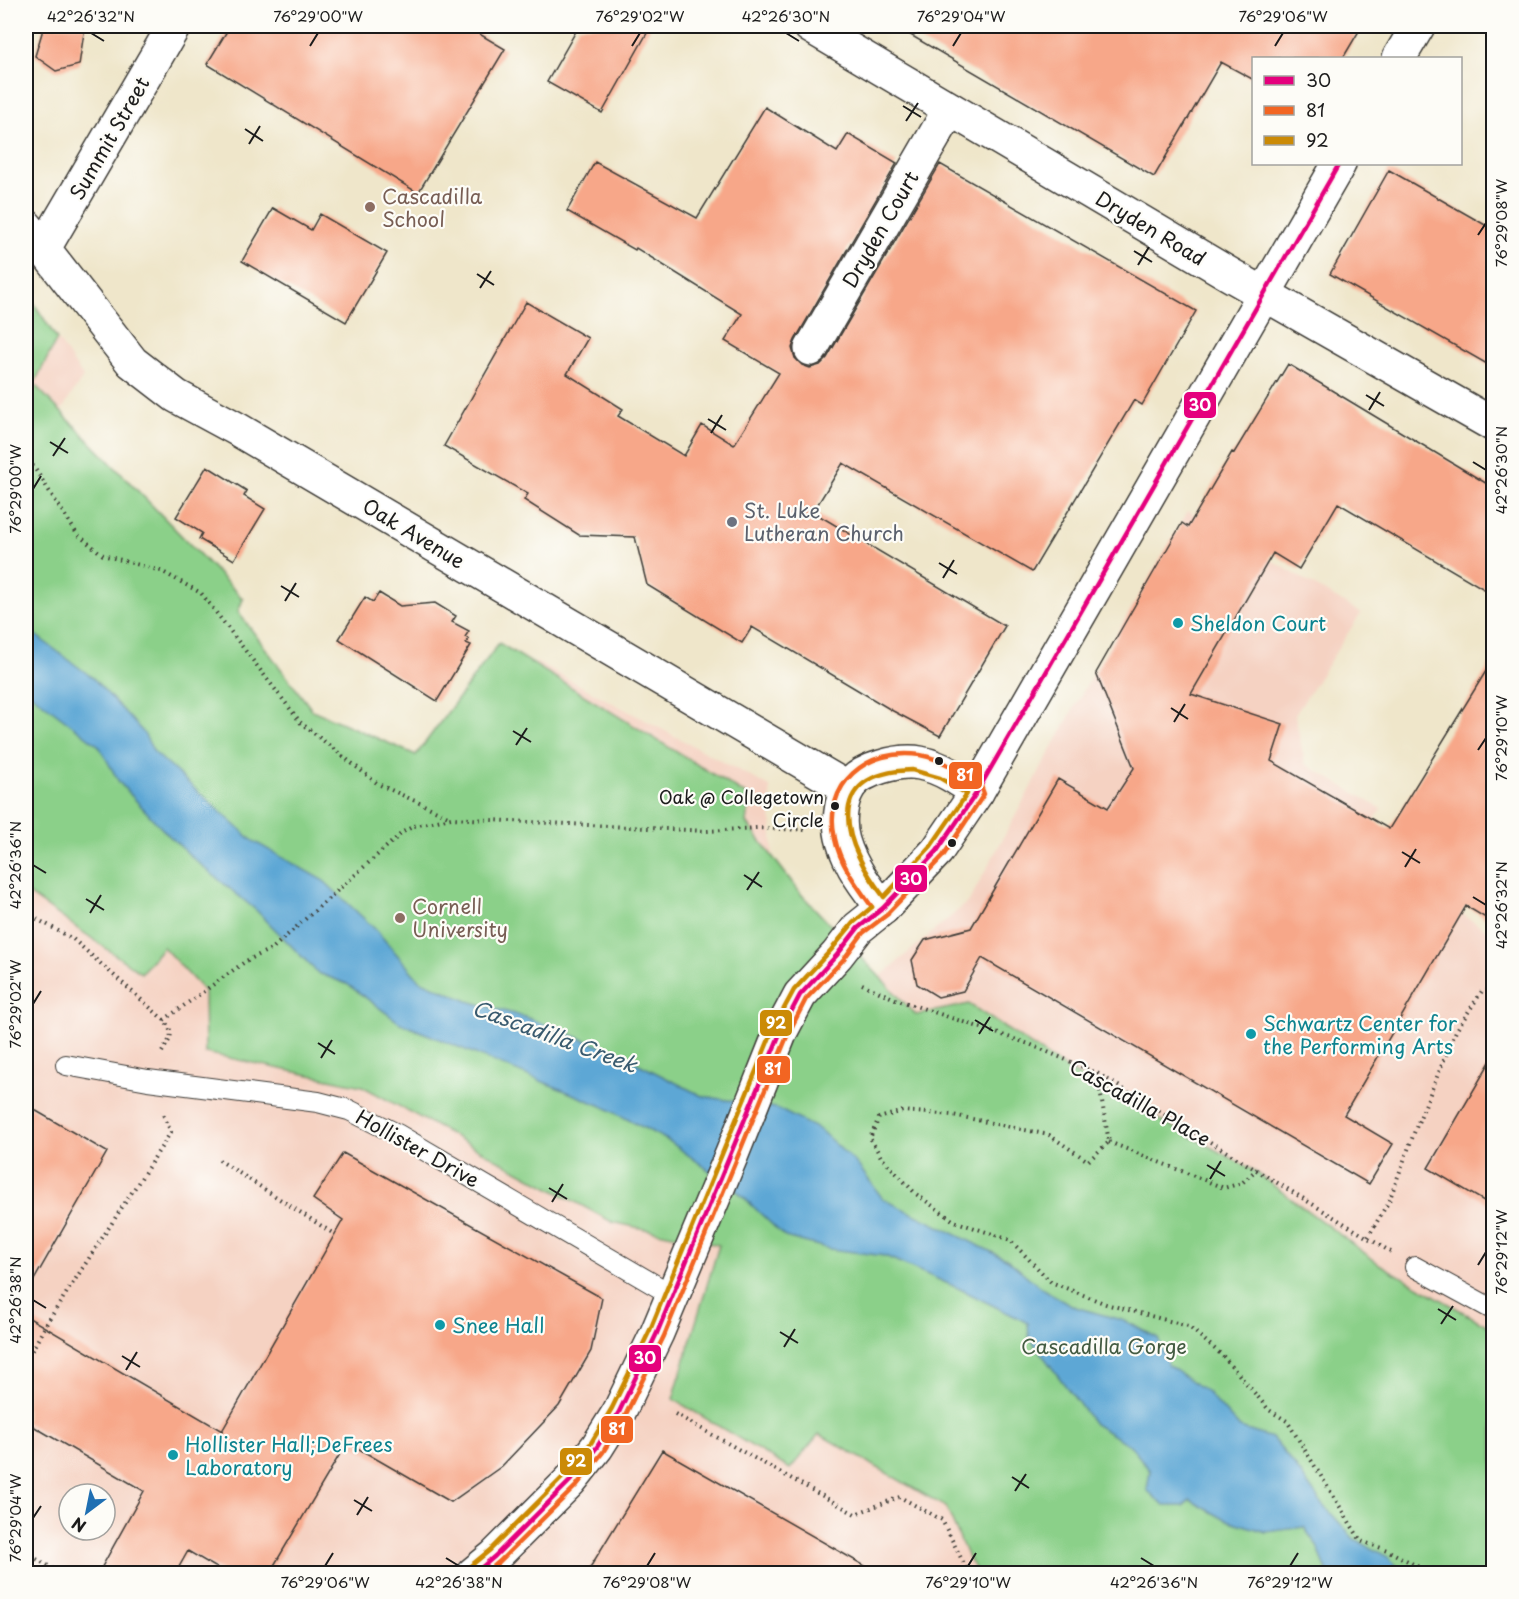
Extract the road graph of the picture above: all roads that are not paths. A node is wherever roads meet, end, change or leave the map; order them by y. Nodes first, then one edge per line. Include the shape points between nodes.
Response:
1 (174, 26) edge
2 (1418, 26) edge
3 (826, 30) edge
4 (1400, 57) edge
5 (950, 109) junction
6 (1338, 165) edge
7 (34, 238) edge
8 (1265, 293) junction
9 (811, 349) dead end
10 (1494, 425) edge
11 (847, 788) junction
12 (977, 792) junction
13 (883, 908) junction
14 (66, 1065) dead end
15 (1415, 1267) road end
16 (672, 1295) junction
17 (1494, 1310) edge
18 (473, 1574) edge

1 - 7 street, Summit Street
2 - 4 street
3 - 5 street, Dryden Road
5 - 8 street, Dryden Road
5 - 9 street, Dryden Court
6 - 8 street
7 - 11 street, Oak Avenue via 132,362 176,396
8 - 10 street, Dryden Road
8 - 12 street
11 - 12 street via 862,775 885,766 919,762 951,775
11 - 13 street via 841,818 843,841 860,878
12 - 13 street via 937,851
13 - 16 street via 858,928 800,995 781,1030
14 - 16 lane, Hollister Drive via 318,1102 349,1110
15 - 17 lane
16 - 18 street via 637,1377 597,1447 538,1514

